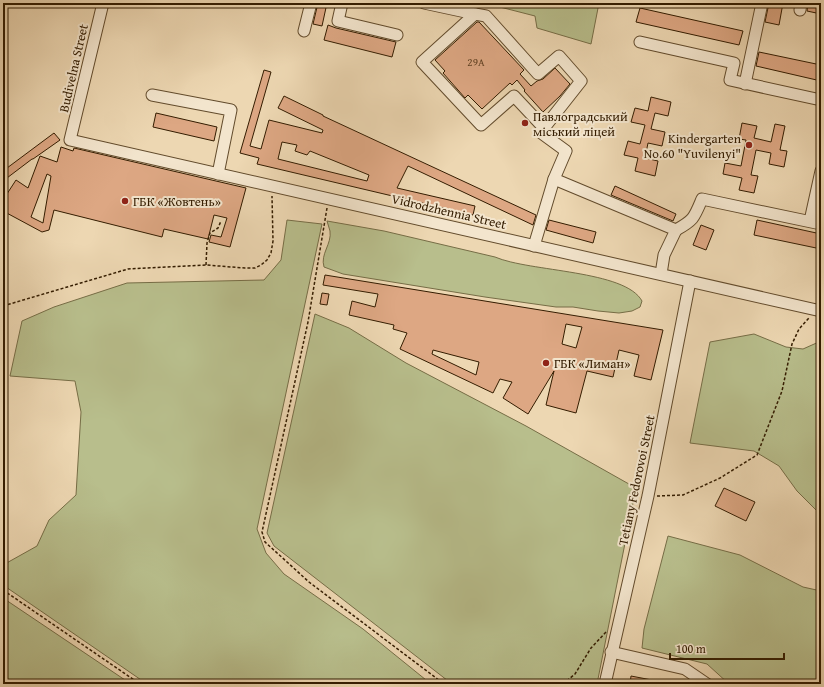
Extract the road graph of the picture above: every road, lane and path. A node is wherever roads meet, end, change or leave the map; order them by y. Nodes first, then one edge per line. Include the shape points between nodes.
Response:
1 (103, 3) edge
2 (311, 3) edge
3 (342, 3) edge
4 (424, 3) edge
5 (762, 3) edge
6 (475, 14) junction
7 (304, 31) dead end
8 (397, 35) dead end
9 (640, 42) dead end
10 (745, 84) junction
11 (152, 95) dead end
12 (821, 100) edge
13 (544, 128) junction
14 (70, 140) joint
15 (821, 170) edge
16 (218, 174) junction
17 (554, 179) junction
18 (272, 186) junction
19 (328, 198) junction
20 (221, 221) dead end
21 (816, 223) edge
22 (676, 230) junction
23 (534, 246) junction
24 (206, 265) junction
25 (661, 274) junction
26 (690, 281) junction
27 (3, 306) edge
28 (816, 310) edge
29 (648, 496) junction
30 (3, 590) edge
31 (617, 627) junction
32 (611, 652) junction
33 (140, 684) edge
34 (444, 684) edge
35 (563, 684) edge
36 (605, 684) edge
37 (707, 684) edge

1 - 14 street, Budivelna Street
2 - 7 street
3 - 8 street via 338,21
4 - 6 street
5 - 10 street
6 - 13 street via 486,16 538,74 559,56 581,80
6 - 13 street via 422,62 481,125 514,96
9 - 10 street via 734,63 730,80
10 - 12 street
11 - 16 street via 231,110
13 - 17 street via 540,132 566,152
14 - 16 street, Vidrodzhennia Street
15 - 21 street
16 - 18 street, Vidrodzhennia Street
17 - 22 street
17 - 23 street
18 - 19 street, Vidrodzhennia Street
18 - 24 path via 273,241 267,260 255,268
19 - 23 street, Vidrodzhennia Street
19 - 34 path via 308,322 262,532 265,542 309,582
20 - 24 path via 218,228 210,234
21 - 22 street via 702,199 694,217
22 - 25 street via 664,255
23 - 25 street, Vidrodzhennia Street
24 - 27 path via 128,270
25 - 26 street, Vidrodzhennia Street
26 - 28 street, Vidrodzhennia Street
26 - 29 street, Tetiany Fedorovoi Street
28 - 29 path via 799,329 792,344 782,391 756,455 720,478 683,495
29 - 31 street, Tetiany Fedorovoi Street
30 - 33 path
31 - 32 street, Tetiany Fedorovoi Street
31 - 35 path via 610,628 591,648 575,674
32 - 36 street, Tetiany Fedorovoi Street
32 - 37 street via 685,669

